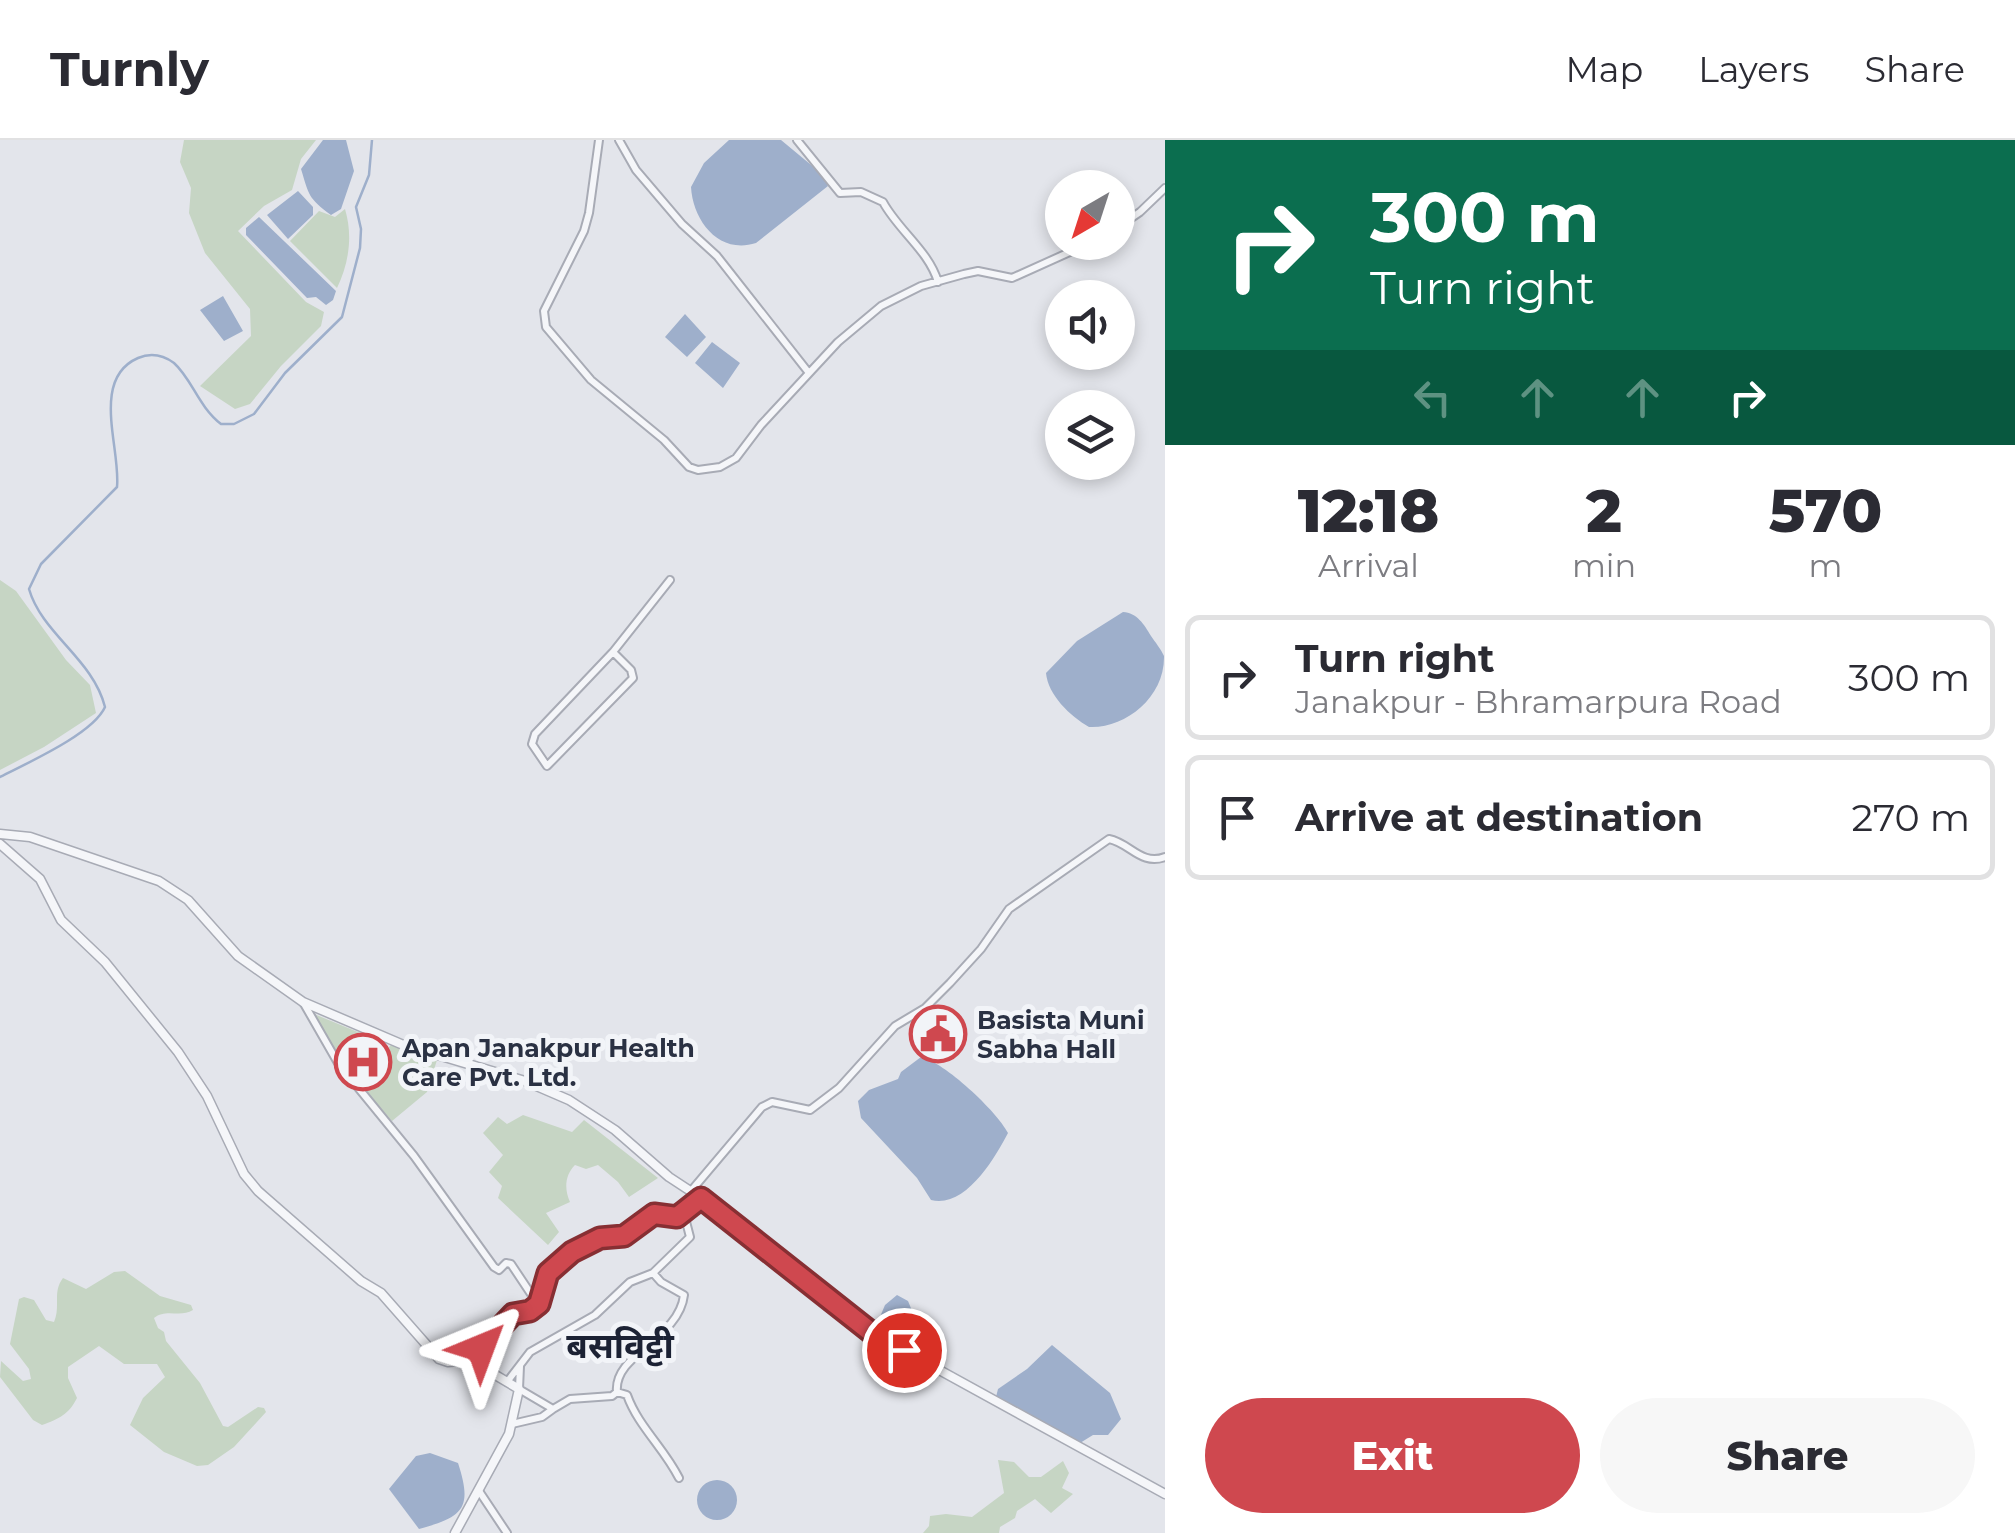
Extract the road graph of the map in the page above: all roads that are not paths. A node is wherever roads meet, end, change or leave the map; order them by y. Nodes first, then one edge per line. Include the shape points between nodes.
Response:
1 (599, 140) edge
2 (619, 140) edge
3 (798, 140) edge
4 (1165, 188) edge
5 (1135, 215) edge
6 (1052, 260) edge
7 (938, 282) junction
8 (809, 373) junction
9 (670, 580) dead end
10 (613, 652) junction
11 (0, 834) edge
12 (0, 844) edge
13 (1165, 857) edge
14 (303, 1002) junction
15 (691, 1191) junction
16 (701, 1198) junction
17 (684, 1214) junction
18 (653, 1273) junction
19 (540, 1296) junction
20 (470, 1360) junction
21 (520, 1366) junction
22 (508, 1382) junction
23 (519, 1388) junction
24 (616, 1392) junction
25 (553, 1409) junction
26 (512, 1424) junction
27 (679, 1478) dead end
28 (479, 1491) junction
29 (1165, 1494) edge
30 (455, 1533) edge
31 (507, 1533) edge

1 - 8 street via 584,231 544,311 546,327 581,370 698,470 736,458
2 - 8 street via 663,204 716,256
3 - 7 street via 840,193 861,192 883,202
4 - 5 street
6 - 7 street via 1012,278 978,272
7 - 8 street via 881,306
9 - 10 street
10 - 10 street via 535,734 532,744 547,766 633,678
11 - 14 street via 30,837 160,881 188,900 238,956
12 - 20 street via 40,879 61,920 105,962 178,1052 258,1191 381,1293 439,1359
13 - 15 street via 1153,860 1109,840 1046,881 1009,909 950,983 895,1026 839,1088 810,1110 762,1106
14 - 15 street via 401,1044 570,1100
14 - 19 street via 338,1063 494,1266 511,1264
15 - 16 street
16 - 17 street
16 - 29 street via 872,1333
17 - 18 street via 690,1237
17 - 19 street via 654,1214 624,1236 584,1245 552,1268
18 - 21 street via 630,1282 595,1315 530,1352
18 - 24 street via 684,1295 684,1302 666,1331 633,1356
19 - 20 street via 539,1304 513,1314
20 - 22 street
21 - 22 street
21 - 23 street
22 - 23 street
23 - 25 street
23 - 26 street
24 - 25 street via 570,1399
24 - 27 street via 627,1395
25 - 26 street
26 - 28 street
28 - 30 street
28 - 31 street

